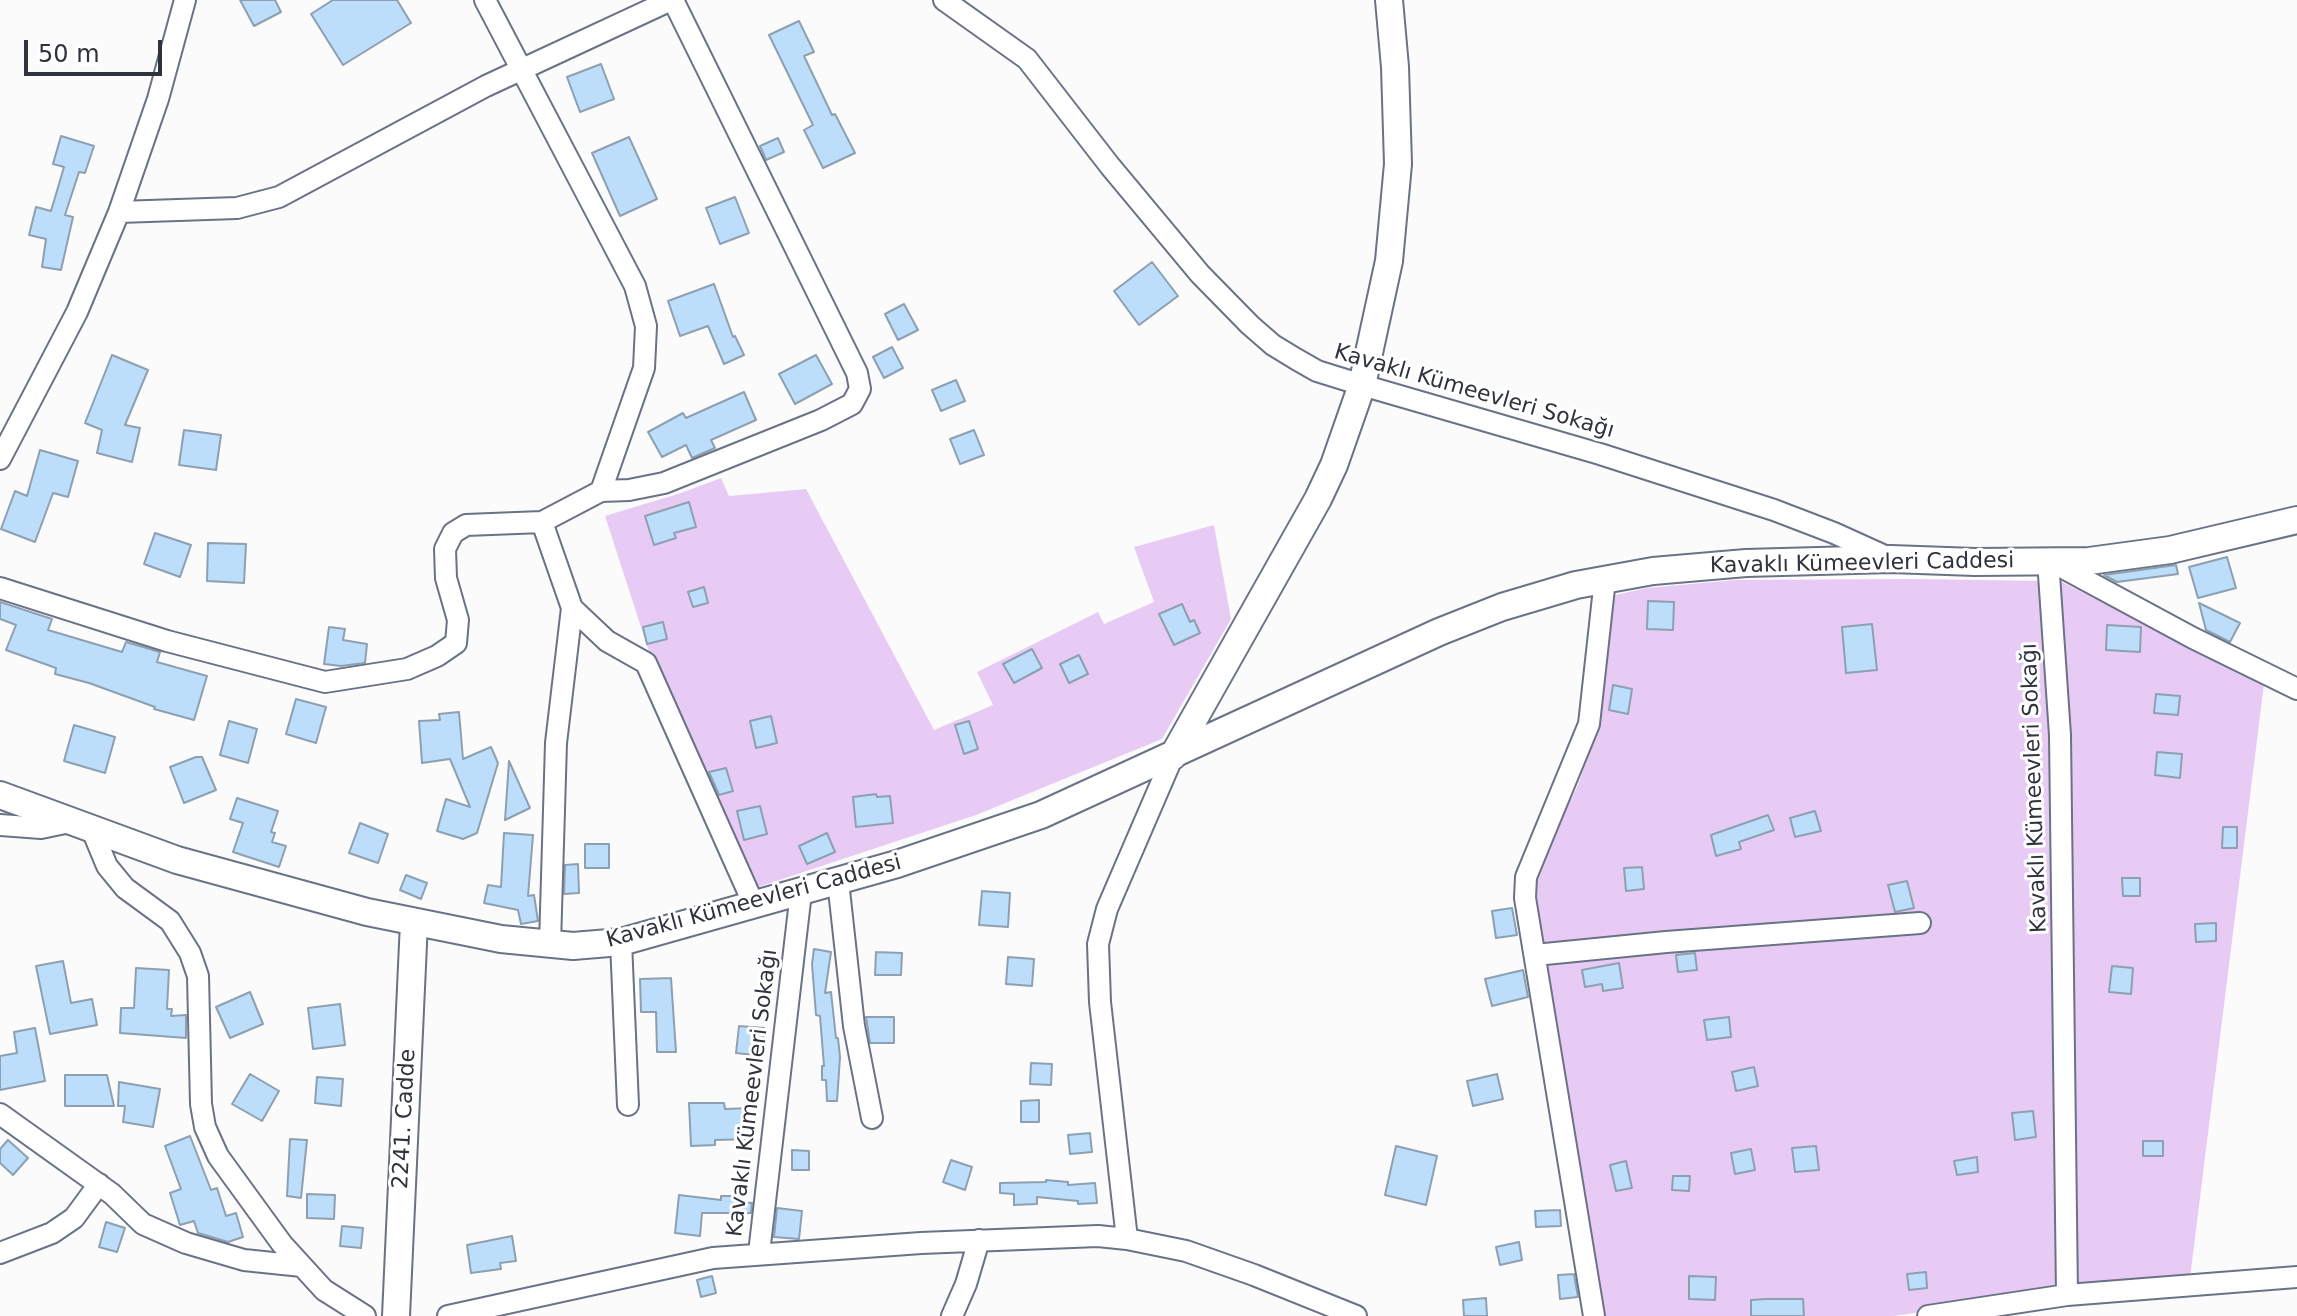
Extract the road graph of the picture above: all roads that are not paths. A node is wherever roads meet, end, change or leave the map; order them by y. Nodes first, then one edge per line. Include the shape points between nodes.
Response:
1 (185, 0) edge
2 (485, 0) edge
3 (672, 0) edge
4 (944, 0) edge
5 (1389, 0) edge
6 (521, 70) junction
7 (119, 212) junction
8 (1362, 385) junction
9 (0, 459) edge
10 (601, 491) junction
11 (2297, 520) edge
12 (542, 522) junction
13 (1891, 559) junction
14 (2048, 560) junction
15 (1605, 579) junction
16 (0, 588) edge
17 (572, 608) junction
18 (2297, 689) edge
19 (1173, 756) junction
20 (0, 795) edge
21 (0, 825) edge
22 (81, 826) junction
23 (838, 881) junction
24 (801, 892) junction
25 (754, 905) junction
26 (414, 922) junction
27 (1920, 923) dead end
28 (621, 942) junction
29 (550, 944) junction
30 (1535, 955) junction
31 (628, 1105) dead end
32 (0, 1114) edge
33 (872, 1118) dead end
34 (99, 1184) junction
35 (1127, 1239) junction
36 (979, 1240) junction
37 (0, 1253) edge
38 (759, 1253) junction
39 (302, 1266) junction
40 (2297, 1277) edge
41 (2067, 1295) junction
42 (365, 1316) edge
43 (396, 1316) edge
44 (448, 1316) edge
45 (952, 1316) edge
46 (1356, 1316) edge
47 (1594, 1316) edge
48 (1928, 1316) edge

1 - 7 street
2 - 6 street
3 - 6 street
3 - 10 street via 857,373 860,389 852,404 821,420 664,483
4 - 8 street, Kavaklı Kümeevleri Sokağı via 1027,59 1229,306 1296,359
5 - 8 street via 1398,164 1389,261
6 - 7 street via 279,197 237,208
6 - 10 street via 635,286 646,326 644,368
7 - 9 street via 77,312
8 - 13 street, Kavaklı Kümeevleri Sokağı via 1681,479 1786,514
8 - 19 street via 1318,499
10 - 12 street
11 - 14 street, Kavaklı Kümeevleri Caddesi via 2170,550 2089,561
12 - 16 street via 466,525 453,533 445,549 446,578 458,620 456,643 407,669 325,682 167,641
12 - 17 street
13 - 14 street, Kavaklı Kümeevleri Caddesi
13 - 15 street, Kavaklı Kümeevleri Caddesi via 1697,566
14 - 18 street
14 - 41 street, Kavaklı Kümeevleri Sokağı via 2060,735
15 - 19 street, Kavaklı Kümeevleri Caddesi via 1545,592 1439,632
15 - 30 street via 1589,724 1526,877
17 - 25 street via 607,641 646,663
17 - 29 street via 556,743
19 - 23 street, Kavaklı Kümeevleri Caddesi via 1041,815
19 - 35 street via 1107,909 1098,944
20 - 22 street, Kavaklı Kümeevleri Caddesi
21 - 22 street
22 - 26 street, Kavaklı Kümeevleri Caddesi via 238,878
22 - 39 street via 125,888 170,921 190,953 198,976 205,1127 231,1177
23 - 24 street, Kavaklı Kümeevleri Caddesi
23 - 33 street via 854,1026
24 - 25 street, Kavaklı Kümeevleri Caddesi
24 - 38 street, Kavaklı Kümeevleri Sokağı
25 - 28 street, Kavaklı Kümeevleri Caddesi
26 - 29 street, Kavaklı Kümeevleri Caddesi
26 - 43 street, 2241. Cadde
27 - 30 street
28 - 29 street, Kavaklı Kümeevleri Caddesi
28 - 31 street
30 - 47 street
32 - 34 street
34 - 37 street via 74,1218 52,1233
34 - 39 street via 143,1224 186,1243 244,1260
35 - 36 street, Kavaklı Kümeevleri Sokağı
35 - 46 street, Kavaklı Kümeevleri Sokağı via 1218,1261
36 - 38 street, Kavaklı Kümeevleri Sokağı
36 - 45 street
38 - 44 street, Kavaklı Kümeevleri Sokağı via 668,1266
39 - 42 street via 324,1290
40 - 41 street
41 - 48 street

